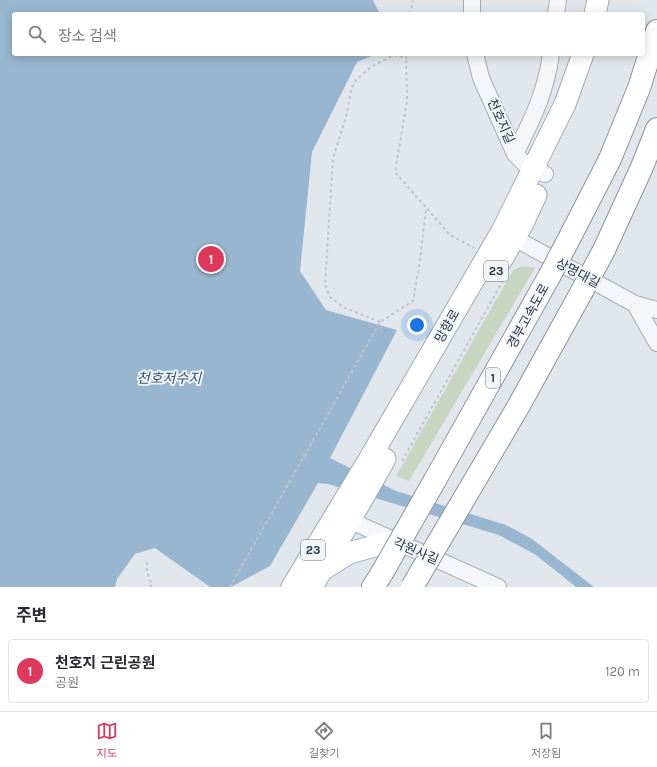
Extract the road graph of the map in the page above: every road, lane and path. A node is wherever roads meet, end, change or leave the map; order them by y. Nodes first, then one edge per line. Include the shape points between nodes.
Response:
1 (413, 0) edge
2 (472, 0) edge
3 (558, 0) edge
4 (598, 0) edge
5 (610, 0) edge
6 (410, 12) edge
7 (472, 12) edge
8 (556, 12) edge
9 (595, 12) edge
10 (608, 12) edge
11 (657, 32) edge
12 (392, 56) edge
13 (398, 56) edge
14 (476, 56) edge
15 (551, 56) edge
16 (582, 56) edge
17 (595, 56) edge
18 (407, 58) joint
19 (657, 129) edge
20 (515, 154) junction
21 (539, 171) junction
22 (426, 209) junction
23 (508, 234) junction
24 (477, 249) dead end
25 (506, 275) dead end
26 (635, 304) junction
27 (657, 310) edge
28 (380, 322) junction
29 (655, 337) edge
30 (398, 467) dead end
31 (371, 470) junction
32 (341, 513) junction
33 (393, 540) junction
34 (147, 562) dead end
35 (317, 579) edge
36 (378, 580) edge
37 (150, 587) edge
38 (230, 587) edge
39 (292, 587) edge
40 (411, 587) edge
41 (498, 587) edge

1 - 6 path
2 - 7 street
3 - 8 street
4 - 9 main road
5 - 10 main road
11 - 36 highway, 경부고속도로 / 1, bridge via 639,88 610,159 550,275
12 - 28 path via 371,67 352,87 333,158 325,285 330,297 343,307
13 - 18 path
14 - 20 street, 천호지길 via 482,78
15 - 20 street via 548,78 538,106
16 - 21 main road, 망향로 / 23
17 - 21 main road, 망향로 / 23 via 576,106
18 - 22 path via 407,101 395,172
19 - 40 highway, bridge via 604,250 581,293 518,407
20 - 21 street, 천호지길 via 525,164
21 - 23 main road, 망향로 / 23
22 - 24 path via 450,235
22 - 28 path via 413,301
23 - 26 street, 상명대길
23 - 31 main road, 망향로 / 23
25 - 30 path
26 - 27 street, 상명대길
26 - 29 street
28 - 38 path
31 - 32 main road, 망향로 / 23
31 - 32 main road, 망향로 / 23 via 362,498
32 - 33 street, 각원사길
32 - 35 main road, 망향로 / 23
32 - 39 main road, 망향로 / 23
33 - 35 main road via 350,553
33 - 41 street, 각원사길
34 - 37 path via 147,572 152,585

